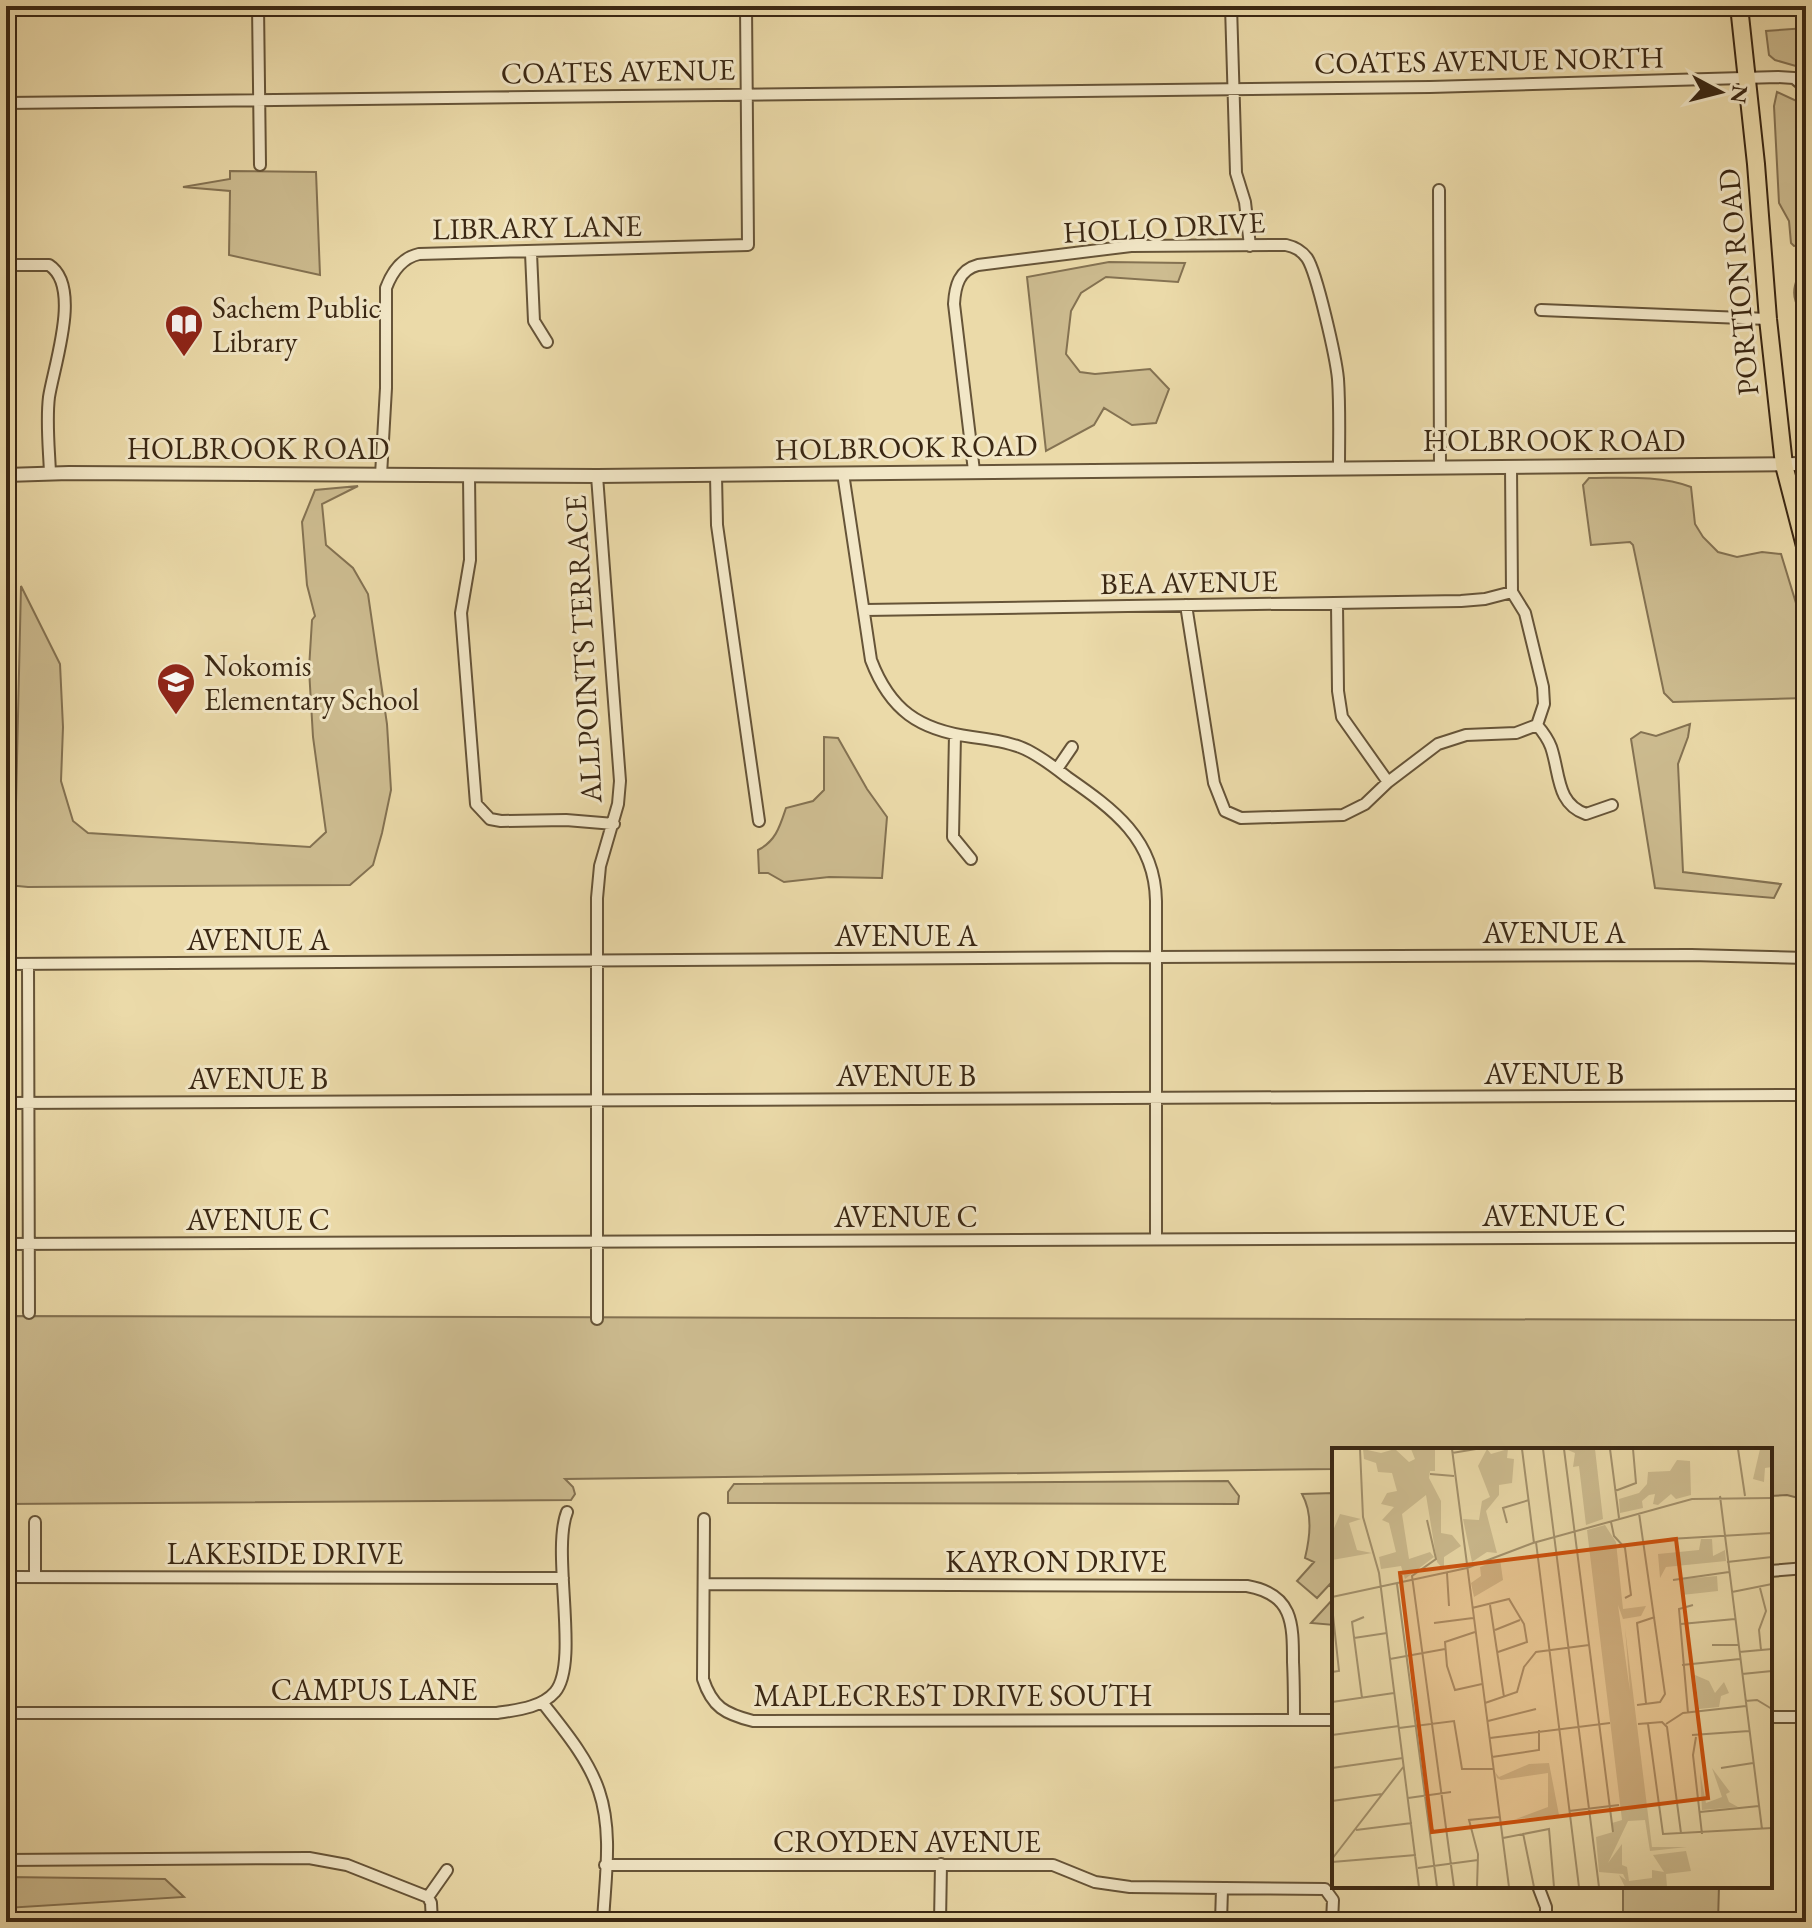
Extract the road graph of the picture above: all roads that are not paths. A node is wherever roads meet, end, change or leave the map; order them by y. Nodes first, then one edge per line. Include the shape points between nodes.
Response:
1 (258, 6) edge
2 (746, 6) edge
3 (1231, 6) edge
4 (1739, 6) edge
5 (1747, 77) junction
6 (1232, 88) junction
7 (1806, 88) edge
8 (746, 93) junction
9 (259, 102) junction
10 (6, 103) edge
11 (260, 165) dead end
12 (1439, 190) dead end
13 (1250, 246) junction
14 (531, 253) junction
15 (6, 265) edge
16 (1541, 310) dead end
17 (1768, 319) junction
18 (547, 342) dead end
19 (1806, 464) edge
20 (1784, 465) junction
21 (1440, 466) junction
22 (1339, 467) junction
23 (1511, 467) junction
24 (974, 471) junction
25 (50, 473) junction
26 (843, 473) junction
27 (6, 475) edge
28 (381, 475) junction
29 (716, 475) junction
30 (469, 476) junction
31 (597, 476) junction
32 (1806, 550) edge
33 (1512, 592) junction
34 (1337, 604) junction
35 (1186, 605) junction
36 (865, 610) junction
37 (1537, 725) junction
38 (955, 734) junction
39 (1072, 747) dead end
40 (1057, 769) junction
41 (1388, 782) junction
42 (1612, 805) dead end
43 (759, 821) dead end
44 (614, 824) junction
45 (971, 859) dead end
46 (1155, 957) junction
47 (1806, 958) edge
48 (597, 961) junction
49 (6, 964) edge
50 (28, 964) junction
51 (1806, 1095) edge
52 (1157, 1098) junction
53 (598, 1101) junction
54 (6, 1103) edge
55 (28, 1103) junction
56 (1806, 1237) edge
57 (1156, 1239) junction
58 (598, 1240) junction
59 (6, 1244) edge
60 (27, 1244) junction
61 (29, 1313) dead end
62 (597, 1319) dead end
63 (567, 1512) dead end
64 (704, 1519) dead end
65 (35, 1522) dead end
66 (1806, 1568) edge
67 (1772, 1571) edge
68 (6, 1577) edge
69 (35, 1577) junction
70 (563, 1578) junction
71 (704, 1584) junction
72 (542, 1702) junction
73 (6, 1713) edge
74 (1772, 1717) edge
75 (1806, 1717) edge
76 (1294, 1720) junction
77 (1332, 1720) edge
78 (6, 1860) edge
79 (941, 1864) junction
80 (605, 1865) junction
81 (447, 1870) dead end
82 (1539, 1888) edge
83 (1222, 1889) junction
84 (1806, 1894) edge
85 (428, 1897) junction
86 (432, 1922) edge
87 (603, 1922) edge
88 (940, 1922) edge
89 (1221, 1922) edge
90 (1332, 1922) edge
91 (1546, 1922) edge
92 (1803, 1922) edge

1 - 9 street
2 - 8 street
3 - 6 street
4 - 5 main road, PORTION ROAD
5 - 6 street, COATES AVENUE NORTH
5 - 7 street, COATES AVENUE NORTH via 1794,78
5 - 17 main road, PORTION ROAD
6 - 8 street, COATES AVENUE
6 - 13 street via 1236,173
8 - 9 street, COATES AVENUE
8 - 14 street, LIBRARY LANE via 748,245
9 - 10 street, COATES AVENUE
9 - 11 street
12 - 21 street
13 - 22 street, HOLLO DRIVE via 1286,245 1308,259 1337,375
13 - 24 street, HOLLO DRIVE via 1131,246 967,270 957,283 954,304
14 - 18 street via 534,321
14 - 28 street, LIBRARY LANE via 419,254 408,257 390,277
15 - 25 street via 53,266 63,283 64,313 49,397
16 - 17 street
17 - 20 main road, PORTION ROAD
19 - 20 street, HOLBROOK ROAD
20 - 23 street, HOLBROOK ROAD
20 - 32 main road, PORTION ROAD
21 - 22 street, HOLBROOK ROAD
21 - 23 street, HOLBROOK ROAD
22 - 24 street, HOLBROOK ROAD
23 - 33 street
24 - 26 street, HOLBROOK ROAD
25 - 27 street, HOLBROOK ROAD
25 - 28 street, HOLBROOK ROAD
26 - 29 street, HOLBROOK ROAD
26 - 36 street
28 - 30 street, HOLBROOK ROAD
29 - 31 street, HOLBROOK ROAD
29 - 43 street via 717,525
30 - 31 street, HOLBROOK ROAD
30 - 44 street via 470,560 461,613 476,804 490,819 501,821
31 - 44 street, ALLPOINTS TERRACE via 619,760
33 - 34 street, BEA AVENUE via 1461,601
33 - 37 street via 1525,613 1543,687
34 - 35 street, BEA AVENUE
34 - 41 street via 1342,717
35 - 36 street, BEA AVENUE
35 - 41 street via 1214,783 1225,811 1241,818 1343,815 1365,804
36 - 38 street via 871,660 885,692 917,720
37 - 41 street via 1516,733 1450,739
37 - 42 street via 1551,748 1568,805 1586,814
38 - 40 street via 1022,747
38 - 45 street via 953,837
39 - 40 street
40 - 46 street via 1112,809 1139,840 1156,887
44 - 48 street, ALLPOINTS TERRACE via 600,866
46 - 47 street, AVENUE A
46 - 48 street, AVENUE A
46 - 52 street
48 - 50 street, AVENUE A
48 - 53 street, ALLPOINTS TERRACE
49 - 50 street, AVENUE A
50 - 55 street
51 - 52 street, AVENUE B
52 - 53 street, AVENUE B
52 - 57 street
53 - 55 street, AVENUE B
53 - 58 street, ALLPOINTS TERRACE
54 - 55 street, AVENUE B
55 - 60 street
56 - 57 street, AVENUE C
57 - 58 street, AVENUE C
58 - 60 street, AVENUE C
58 - 62 street, ALLPOINTS TERRACE
59 - 60 street, AVENUE C
60 - 61 street
63 - 70 street
64 - 71 street, MAPLECREST DRIVE SOUTH
65 - 69 street
66 - 67 street
68 - 69 street, LAKESIDE DRIVE
69 - 70 street, LAKESIDE DRIVE
70 - 72 street via 562,1674 557,1690
71 - 76 street, KAYRON DRIVE via 1262,1588 1286,1608 1293,1625
71 - 76 street, MAPLECREST DRIVE SOUTH via 703,1679 708,1693 733,1716 753,1721
72 - 73 street, CAMPUS LANE via 497,1713
72 - 80 street via 579,1752 599,1791 606,1827
74 - 75 street
76 - 77 street, MAPLECREST DRIVE SOUTH
78 - 85 street via 309,1858 347,1865
79 - 80 street, CROYDEN AVENUE
79 - 83 street, CROYDEN AVENUE via 1053,1865 1095,1882 1130,1887
79 - 88 street
80 - 87 street
81 - 85 street
82 - 91 street
83 - 89 street
83 - 90 street, CROYDEN AVENUE via 1328,1891
84 - 92 street
85 - 86 street

